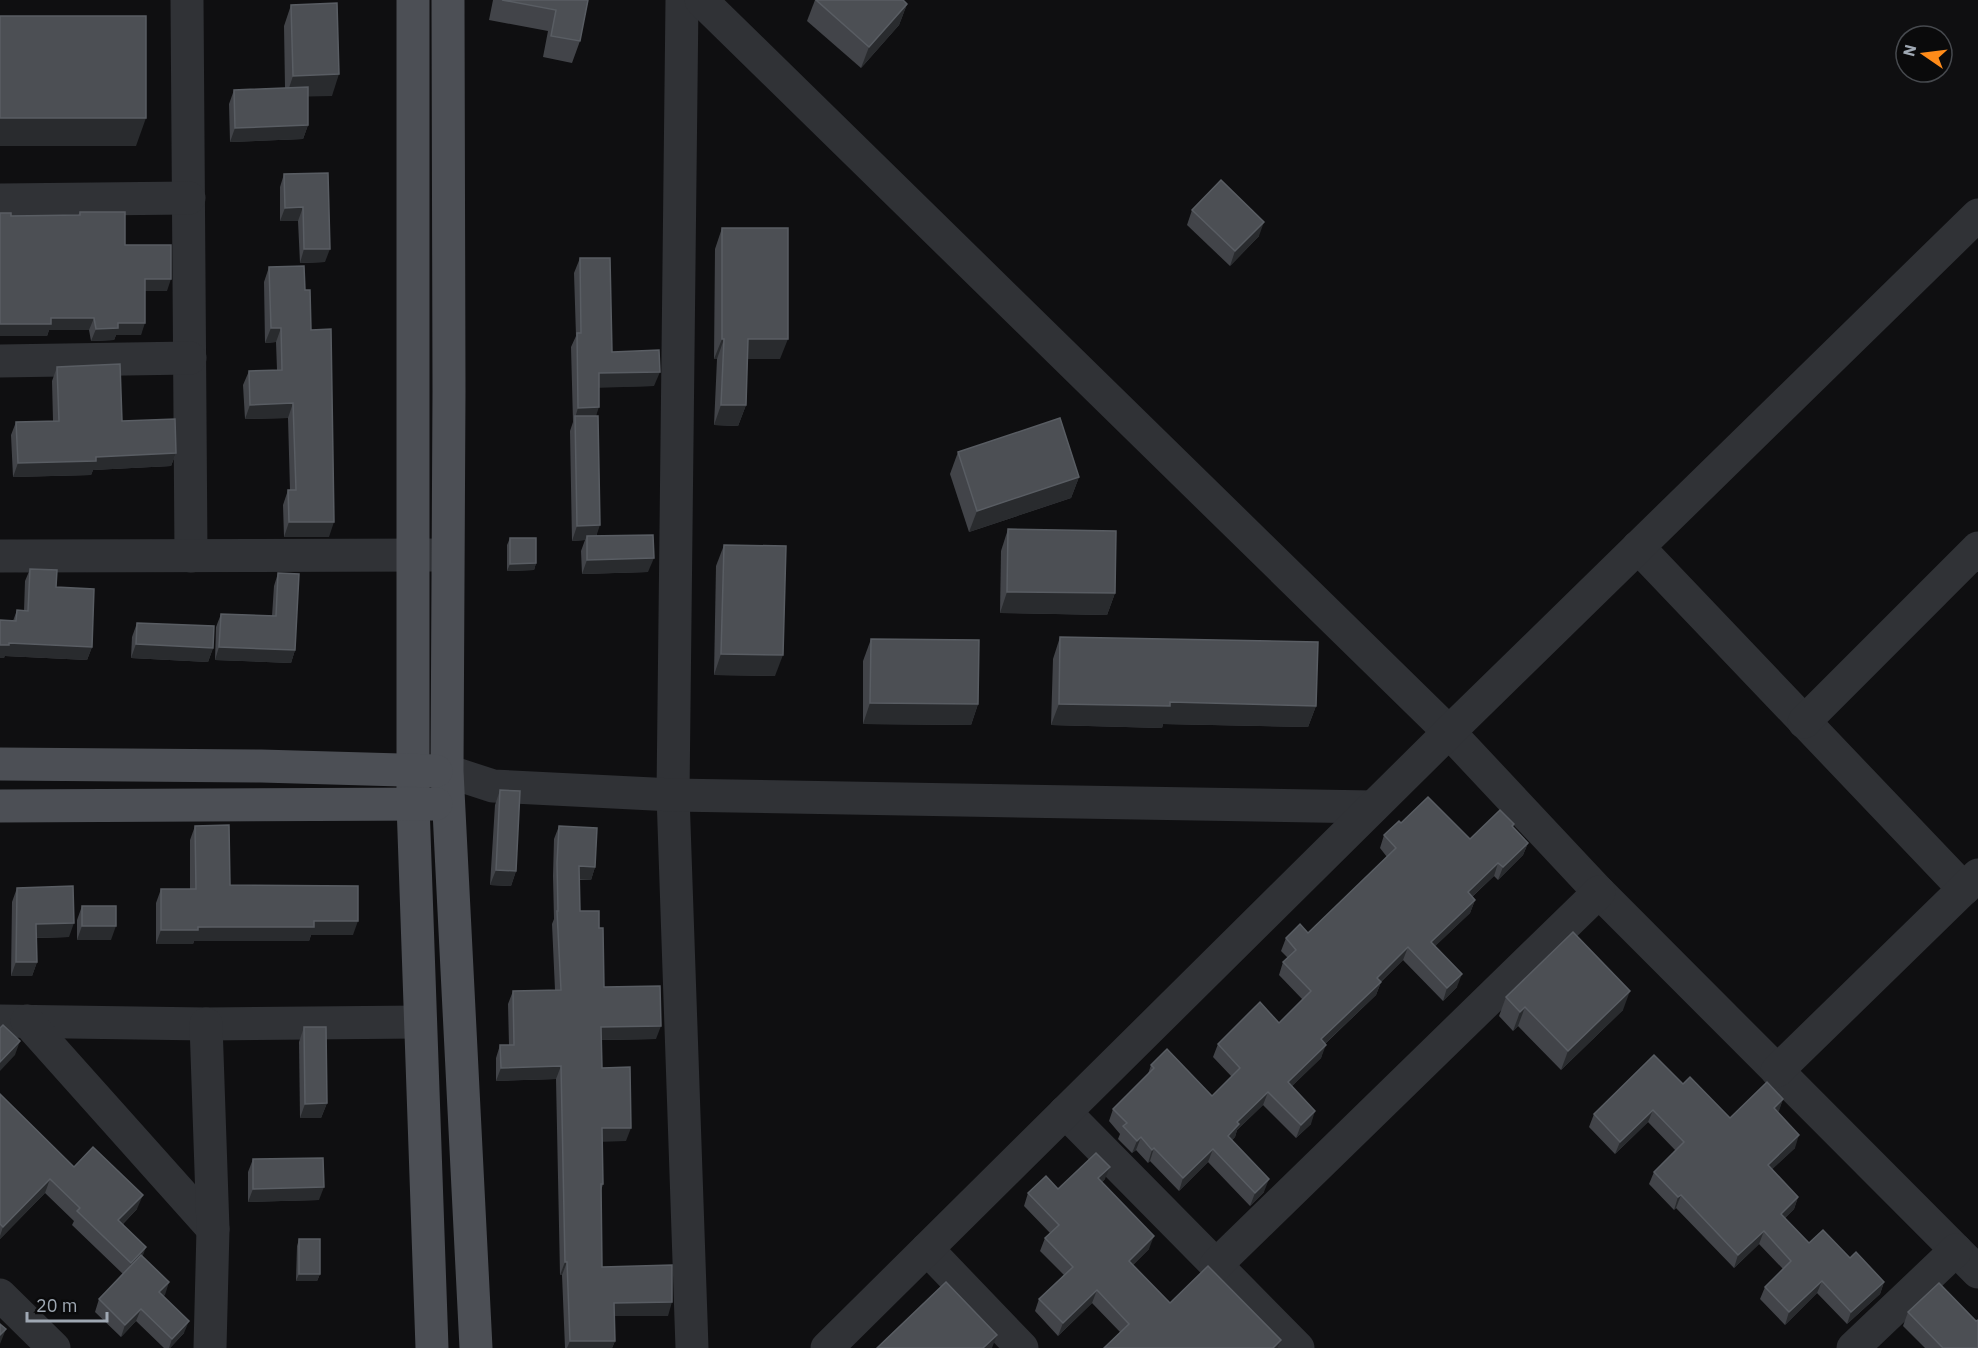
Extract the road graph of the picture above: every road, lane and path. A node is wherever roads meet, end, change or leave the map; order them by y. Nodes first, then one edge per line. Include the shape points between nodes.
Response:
1 (187, 0) edge
2 (413, 0) edge
3 (448, 0) edge
4 (682, 0) edge
5 (701, 0) edge
6 (189, 198) junction
7 (0, 200) edge
8 (1978, 214) edge
9 (190, 358) junction
10 (0, 361) edge
11 (1638, 547) junction
12 (1978, 548) edge
13 (449, 555) junction
14 (0, 556) edge
15 (191, 556) junction
16 (412, 556) junction
17 (1804, 722) junction
18 (1449, 732) junction
19 (0, 764) edge
20 (413, 771) junction
21 (447, 771) junction
22 (493, 786) junction
23 (673, 795) junction
24 (413, 804) junction
25 (448, 805) junction
26 (0, 806) edge
27 (1372, 807) junction
28 (1971, 882) edge
29 (1599, 892) junction
30 (13, 1021) edge
31 (420, 1022) junction
32 (206, 1024) junction
33 (1777, 1071) junction
34 (1065, 1112) junction
35 (213, 1229) junction
36 (927, 1249) junction
37 (1967, 1261) edge
38 (1216, 1265) junction
39 (0, 1295) edge
40 (54, 1348) edge
41 (210, 1348) edge
42 (432, 1348) edge
43 (476, 1348) edge
44 (692, 1348) edge
45 (827, 1348) edge
46 (1022, 1348) edge
47 (1298, 1348) edge
48 (1853, 1348) edge

1 - 6 street
2 - 16 main road
3 - 13 main road
4 - 23 street
5 - 18 street
6 - 7 street
6 - 9 street
8 - 11 street
9 - 10 street
9 - 15 street
11 - 17 street
11 - 18 street
12 - 17 street
13 - 16 street
13 - 21 main road
14 - 15 street
15 - 16 street
16 - 20 main road
17 - 28 street
18 - 27 street
18 - 29 street
19 - 20 main road
20 - 21 main road
20 - 24 main road
21 - 22 street
21 - 25 main road
22 - 23 street
22 - 25 street
23 - 27 street
23 - 44 street
24 - 25 main road
24 - 26 main road
24 - 31 main road
25 - 43 main road
27 - 34 street
28 - 33 street
29 - 33 street
29 - 38 street
30 - 32 street
30 - 35 street
31 - 32 street
31 - 42 main road
32 - 35 street
33 - 37 street
34 - 36 street
34 - 38 street
35 - 41 street
36 - 45 street
36 - 46 street
37 - 48 street
38 - 47 street
39 - 40 street

